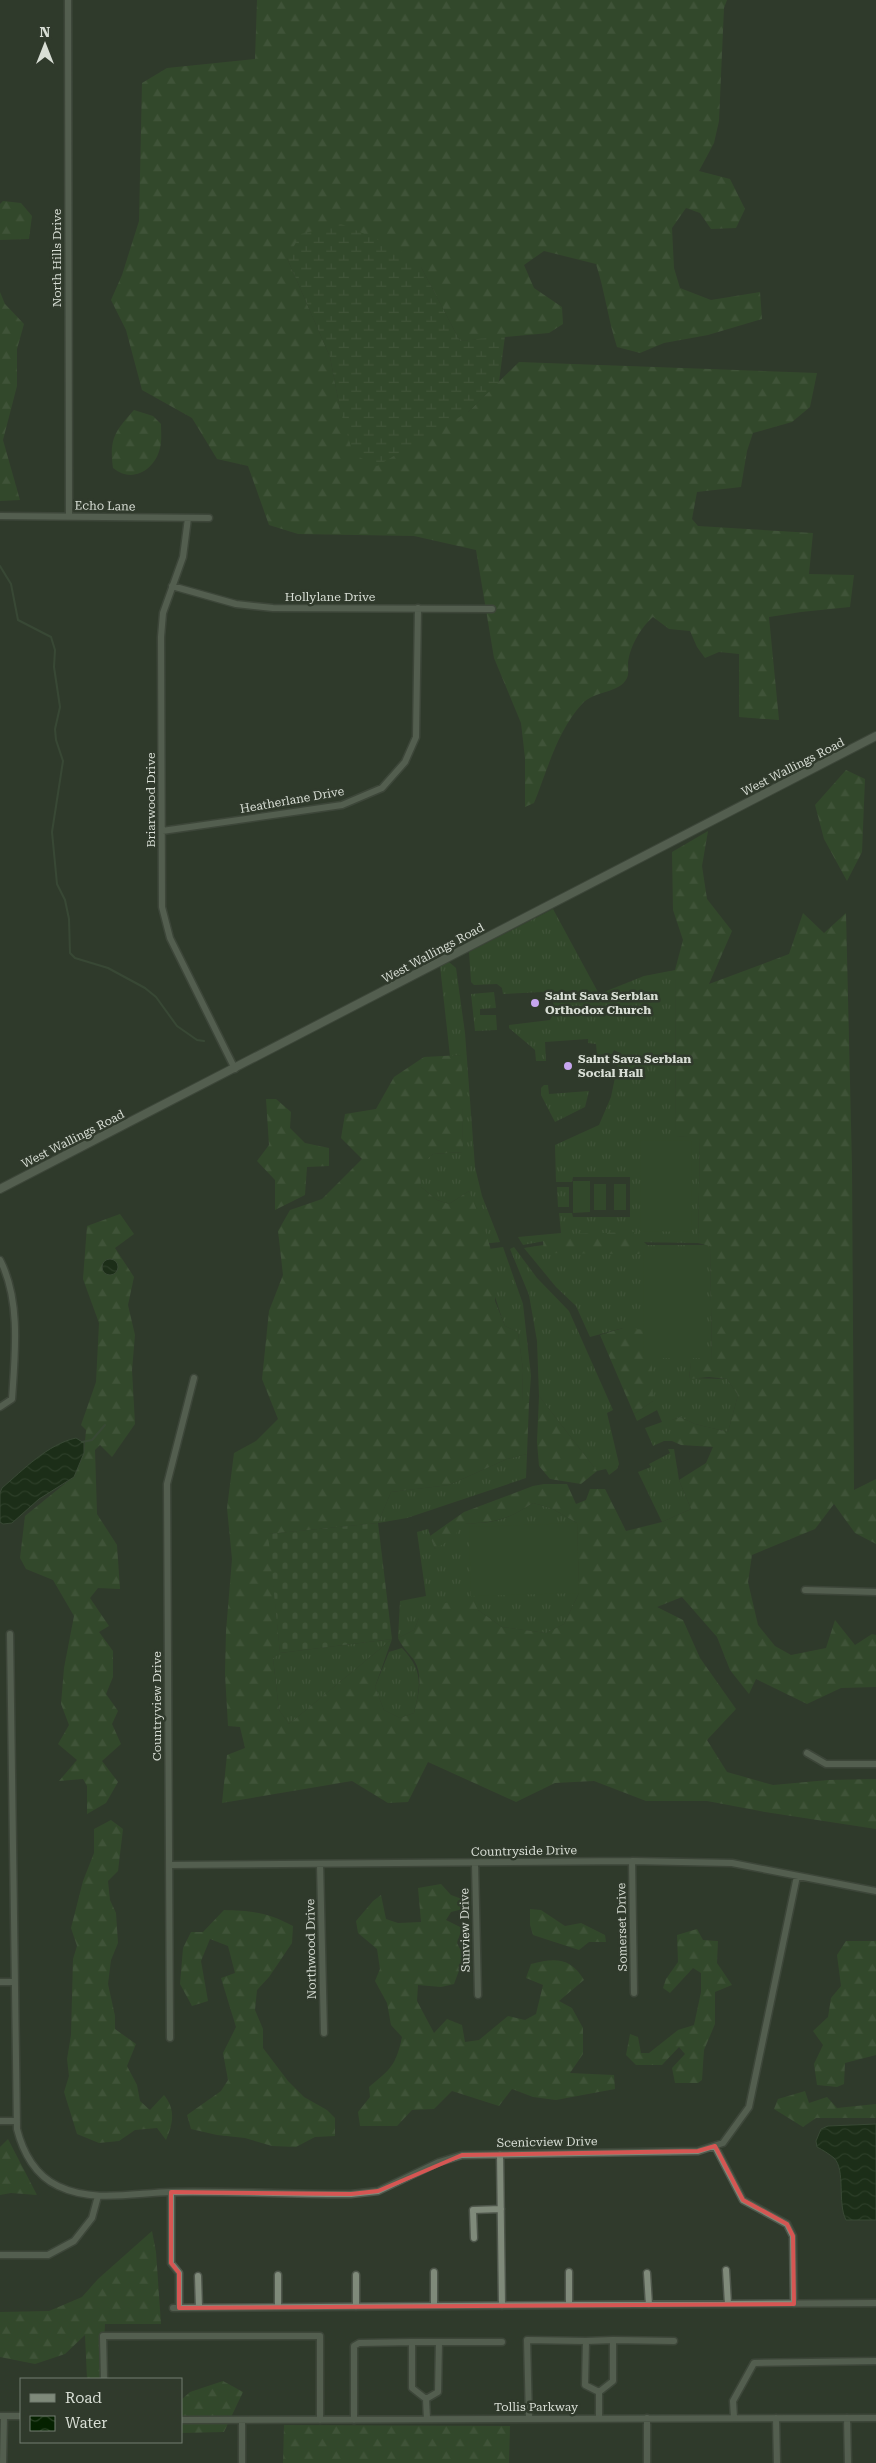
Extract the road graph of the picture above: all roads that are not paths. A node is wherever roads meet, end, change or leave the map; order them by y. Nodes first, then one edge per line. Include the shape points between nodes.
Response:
1 (68, 0) edge
2 (0, 516) edge
3 (69, 516) junction
4 (188, 518) junction
5 (209, 518) dead end
6 (172, 586) junction
7 (418, 608) junction
8 (492, 609) dead end
9 (876, 736) edge
10 (162, 831) junction
11 (235, 1069) junction
12 (0, 1189) edge
13 (0, 1260) edge
14 (194, 1378) dead end
15 (0, 1407) edge
16 (805, 1590) dead end
17 (876, 1592) edge
18 (10, 1634) dead end
19 (807, 1753) dead end
20 (876, 1764) edge
21 (632, 1861) junction
22 (320, 1864) junction
23 (475, 1864) junction
24 (170, 1865) junction
25 (797, 1876) junction
26 (876, 1891) edge
27 (0, 1982) edge
28 (14, 1982) junction
29 (634, 1993) dead end
30 (478, 1996) dead end
31 (324, 2033) dead end
32 (170, 2038) dead end
33 (0, 2121) edge
34 (17, 2121) junction
35 (715, 2146) junction
36 (500, 2154) junction
37 (171, 2192) junction
38 (98, 2196) junction
39 (500, 2209) junction
40 (474, 2238) dead end
41 (0, 2255) edge
42 (726, 2270) dead end
43 (434, 2272) dead end
44 (569, 2272) dead end
45 (647, 2273) dead end
46 (356, 2274) dead end
47 (278, 2275) dead end
48 (198, 2276) dead end
49 (876, 2303) edge
50 (728, 2304) junction
51 (794, 2304) junction
52 (569, 2305) junction
53 (649, 2305) junction
54 (434, 2306) junction
55 (502, 2306) junction
56 (278, 2307) junction
57 (356, 2307) junction
58 (199, 2308) junction
59 (614, 2340) junction
60 (586, 2341) junction
61 (674, 2341) dead end
62 (412, 2342) junction
63 (439, 2342) junction
64 (502, 2342) dead end
65 (876, 2361) edge
66 (104, 2378) edge
67 (599, 2392) junction
68 (426, 2399) junction
69 (2, 2416) edge
70 (20, 2416) edge
71 (529, 2418) junction
72 (599, 2418) junction
73 (647, 2418) junction
74 (734, 2418) junction
75 (776, 2418) junction
76 (847, 2418) junction
77 (876, 2418) edge
78 (427, 2419) junction
79 (182, 2420) edge
80 (242, 2420) junction
81 (320, 2420) junction
82 (354, 2420) junction
83 (3, 2463) edge
84 (242, 2463) edge
85 (647, 2463) edge
86 (777, 2463) edge
87 (848, 2463) edge

1 - 3 street, North Hills Drive
2 - 3 street, Echo Lane
3 - 4 street, Echo Lane
4 - 5 street, Echo Lane
4 - 6 street, Briarwood Drive via 183,557
6 - 7 street, Hollylane Drive via 236,604 273,608
6 - 10 street, Briarwood Drive via 163,613 161,637
7 - 8 street, Hollylane Drive
7 - 10 street, Heatherlane Drive via 416,737 405,762 382,788 342,805
9 - 11 street, West Wallings Road
10 - 11 street, Briarwood Drive via 162,907 170,938
11 - 12 street, West Wallings Road
13 - 15 street via 8,1277 14,1334 12,1399
14 - 24 street, Countryview Drive via 167,1484
16 - 17 street
18 - 28 street, Scenicview Drive
19 - 20 street via 826,1764
21 - 23 street, Countryside Drive
21 - 25 street, Countryside Drive via 732,1863
21 - 29 street, Somerset Drive
22 - 23 street, Countryside Drive
22 - 24 street, Countryside Drive
22 - 31 street, Northwood Drive
23 - 30 street, Sunview Drive
24 - 32 street, Countryview Drive
25 - 26 street, Countryside Drive
25 - 35 street via 750,2107 723,2143
27 - 28 street
28 - 34 street, Scenicview Drive
33 - 34 street
34 - 38 street, Scenicview Drive via 22,2146 39,2172 56,2186
35 - 36 street, Scenicview Drive via 698,2151
35 - 51 street via 743,2200 787,2224 793,2236
36 - 37 street, Scenicview Drive via 462,2155 439,2162 378,2191 328,2194
36 - 39 street
37 - 38 street, Scenicview Drive
37 - 58 street via 171,2263 179,2273 176,2308
38 - 41 street via 92,2218 74,2241 48,2255
39 - 40 street via 474,2210
39 - 55 street
42 - 50 street
43 - 54 street
44 - 52 street
45 - 53 street
46 - 57 street
47 - 56 street
48 - 58 street
49 - 51 street
50 - 51 street
50 - 53 street
52 - 53 street
52 - 55 street
54 - 55 street
54 - 57 street
56 - 57 street
56 - 58 street
59 - 60 street
59 - 61 street
59 - 67 street via 613,2382
60 - 67 street via 585,2385
60 - 71 street via 528,2340
62 - 63 street
62 - 68 street via 412,2388
62 - 82 street via 359,2343 354,2346
63 - 64 street
63 - 68 street via 438,2392
65 - 74 street via 754,2362 733,2401
66 - 81 street via 103,2336 320,2336
67 - 72 street
68 - 78 street
69 - 70 street
69 - 83 street
71 - 72 street, Tollis Parkway
71 - 78 street, Tollis Parkway
72 - 73 street, Tollis Parkway
73 - 74 street, Tollis Parkway
73 - 85 street
74 - 75 street, Tollis Parkway
75 - 76 street, Tollis Parkway
75 - 86 street
76 - 77 street, Tollis Parkway
76 - 87 street
78 - 82 street, Tollis Parkway
79 - 80 street, Tollis Parkway
80 - 81 street, Tollis Parkway
80 - 84 street
81 - 82 street, Tollis Parkway

